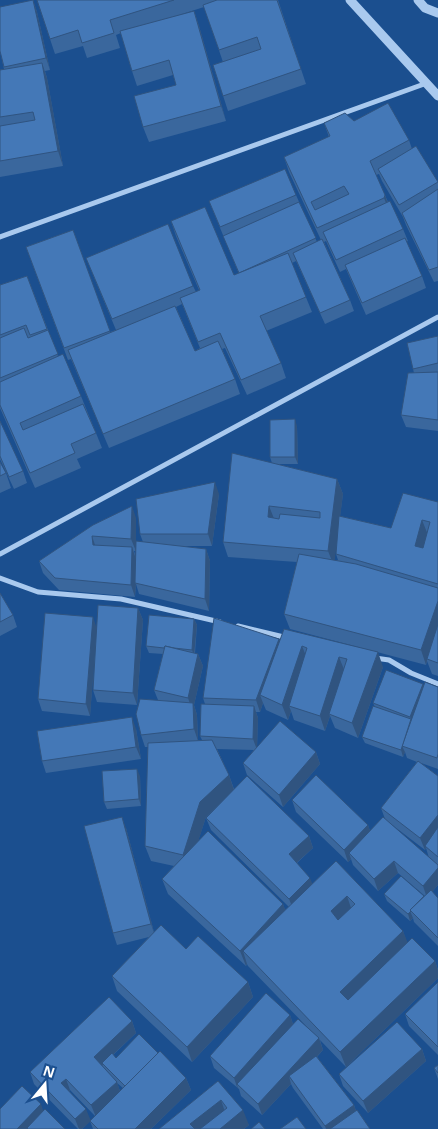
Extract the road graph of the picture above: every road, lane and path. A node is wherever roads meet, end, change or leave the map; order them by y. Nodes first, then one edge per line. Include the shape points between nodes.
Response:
1 (350, 0) edge
2 (418, 0) edge
3 (438, 13) edge
4 (428, 83) junction
5 (438, 96) edge
6 (0, 237) edge
7 (438, 317) edge
8 (0, 554) edge
9 (0, 578) edge
10 (224, 623) edge
11 (233, 625) edge
12 (298, 641) edge
13 (372, 657) edge
14 (438, 684) edge

1 - 4 street
2 - 3 street via 425,8
4 - 5 street
4 - 6 street
7 - 8 street
9 - 10 street via 38,592 121,599
11 - 12 street
13 - 14 street via 389,660

